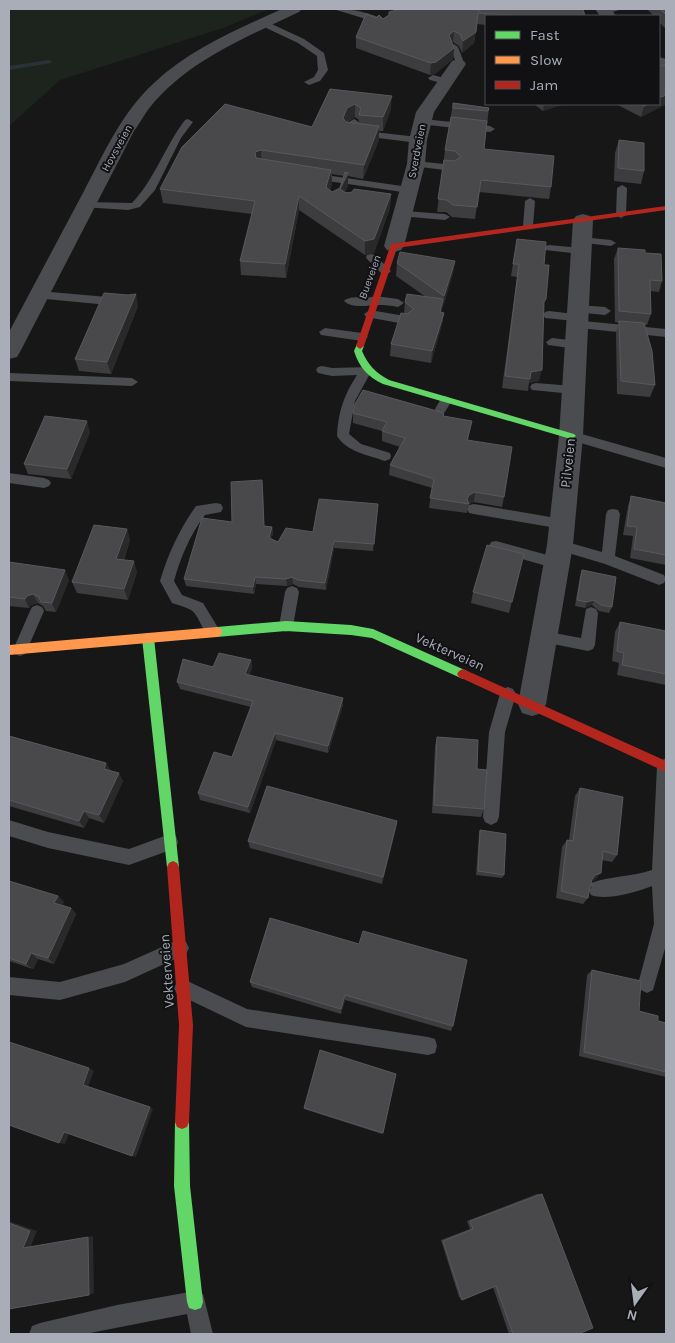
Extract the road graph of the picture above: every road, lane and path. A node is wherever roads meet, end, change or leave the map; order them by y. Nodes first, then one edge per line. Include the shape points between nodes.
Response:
1 (294, 9) edge
2 (336, 9) edge
3 (392, 18) edge
4 (263, 23) junction
5 (456, 56) dead end
6 (309, 82) dead end
7 (188, 122) dead end
8 (354, 122) edge
9 (367, 122) edge
10 (422, 122) junction
11 (490, 129) dead end
12 (362, 133) junction
13 (418, 140) junction
14 (416, 164) junction
15 (454, 168) edge
16 (297, 174) edge
17 (340, 180) junction
18 (356, 183) junction
19 (622, 188) dead end
20 (409, 190) junction
21 (335, 194) edge
22 (350, 195) edge
23 (530, 201) dead end
24 (86, 205) junction
25 (666, 208) edge
26 (404, 214) junction
27 (621, 215) junction
28 (444, 217) dead end
29 (528, 226) junction
30 (582, 237) junction
31 (611, 243) dead end
32 (394, 246) junction
33 (549, 248) dead end
34 (371, 256) edge
35 (385, 271) junction
36 (39, 295) junction
37 (350, 300) dead end
38 (131, 302) edge
39 (398, 303) dead end
40 (373, 306) junction
41 (606, 312) dead end
42 (549, 315) dead end
43 (405, 320) edge
44 (578, 324) junction
45 (14, 331) edge
46 (325, 332) dead end
47 (666, 333) edge
48 (362, 337) junction
49 (552, 342) dead end
50 (9, 352) edge
51 (322, 370) dead end
52 (366, 370) junction
53 (9, 377) edge
54 (132, 382) dead end
55 (536, 387) edge
56 (573, 390) junction
57 (571, 436) junction
58 (386, 456) dead end
59 (666, 463) edge
60 (9, 478) edge
61 (44, 483) dead end
62 (216, 508) dead end
63 (474, 509) dead end
64 (614, 514) dead end
65 (560, 544) junction
66 (496, 546) edge
67 (608, 559) junction
68 (659, 579) dead end
69 (292, 592) dead end
70 (37, 610) edge
71 (591, 612) dead end
72 (286, 626) junction
73 (213, 631) junction
74 (543, 637) junction
75 (148, 638) junction
76 (15, 650) edge
77 (508, 694) junction
78 (532, 704) junction
79 (666, 766) edge
80 (491, 817) dead end
81 (9, 828) edge
82 (170, 842) junction
83 (660, 875) junction
84 (597, 889) edge
85 (180, 948) junction
86 (647, 984) dead end
87 (9, 986) edge
88 (183, 988) junction
89 (428, 1046) dead end
90 (194, 1302) junction
91 (40, 1334) edge
92 (202, 1334) edge

1 - 4 street, Hovsveien
2 - 3 lane via 381,23
4 - 6 lane via 321,55 323,70 317,79
4 - 24 street, Hovsveien via 198,58 145,102 125,131
5 - 10 street, Sverdveien via 439,80
7 - 24 lane via 176,138 150,190 136,205
8 - 12 lane via 350,132
9 - 12 lane
10 - 11 lane
10 - 13 street, Sverdveien
12 - 13 lane
13 - 14 street, Sverdveien
14 - 15 lane
14 - 20 street, Sverdveien
16 - 17 lane
17 - 18 lane
17 - 21 lane
18 - 20 lane
18 - 22 lane
19 - 27 lane
20 - 26 street, Sverdveien
23 - 29 lane
24 - 36 street, Hovsveien
25 - 27 street, Bueveien
26 - 28 lane
26 - 32 street, Sverdveien
27 - 30 street, Bueveien
29 - 30 street, Bueveien
29 - 32 street, Bueveien
30 - 31 lane
30 - 33 lane
30 - 44 street, Pilveien
32 - 35 street, Bueveien
34 - 35 lane
35 - 40 street, Bueveien
36 - 38 lane
36 - 45 street, Hovsveien
37 - 40 lane
39 - 40 lane
40 - 43 lane
40 - 48 street, Bueveien
41 - 44 lane
42 - 44 lane
44 - 47 lane via 647,335
44 - 49 lane
44 - 56 street, Pilveien
45 - 50 street, Hovsveien
46 - 48 lane
48 - 52 street, Bueveien via 358,351
51 - 52 lane
52 - 57 street via 374,377 444,405
52 - 58 lane via 353,389 343,413 343,436 356,447
53 - 54 lane
55 - 56 lane
56 - 57 street, Pilveien
57 - 59 lane
57 - 65 street, Pilveien
60 - 61 lane
62 - 73 lane via 201,510 184,532 167,582 177,599 198,607
63 - 65 lane
64 - 67 lane
65 - 66 lane
65 - 67 lane
65 - 74 street, Pilveien
67 - 68 lane
69 - 72 lane
70 - 76 lane
71 - 74 lane via 588,646
72 - 73 street, Vekterveien
72 - 77 street, Vekterveien via 329,626 373,634
73 - 75 street, Vekterveien
74 - 78 street, Pilveien
75 - 76 street, Vekterveien
75 - 82 street, Vekterveien
77 - 78 street, Vekterveien
77 - 80 lane via 497,732
78 - 79 street, Vekterveien
79 - 83 lane
81 - 82 lane via 128,858
82 - 85 street, Vekterveien
83 - 84 lane via 635,884
83 - 86 lane via 662,924
85 - 87 lane via 124,973 60,991
85 - 88 street, Vekterveien
88 - 89 lane via 246,1018
88 - 90 street, Vekterveien via 186,1025 182,1186
90 - 91 lane
90 - 92 lane

